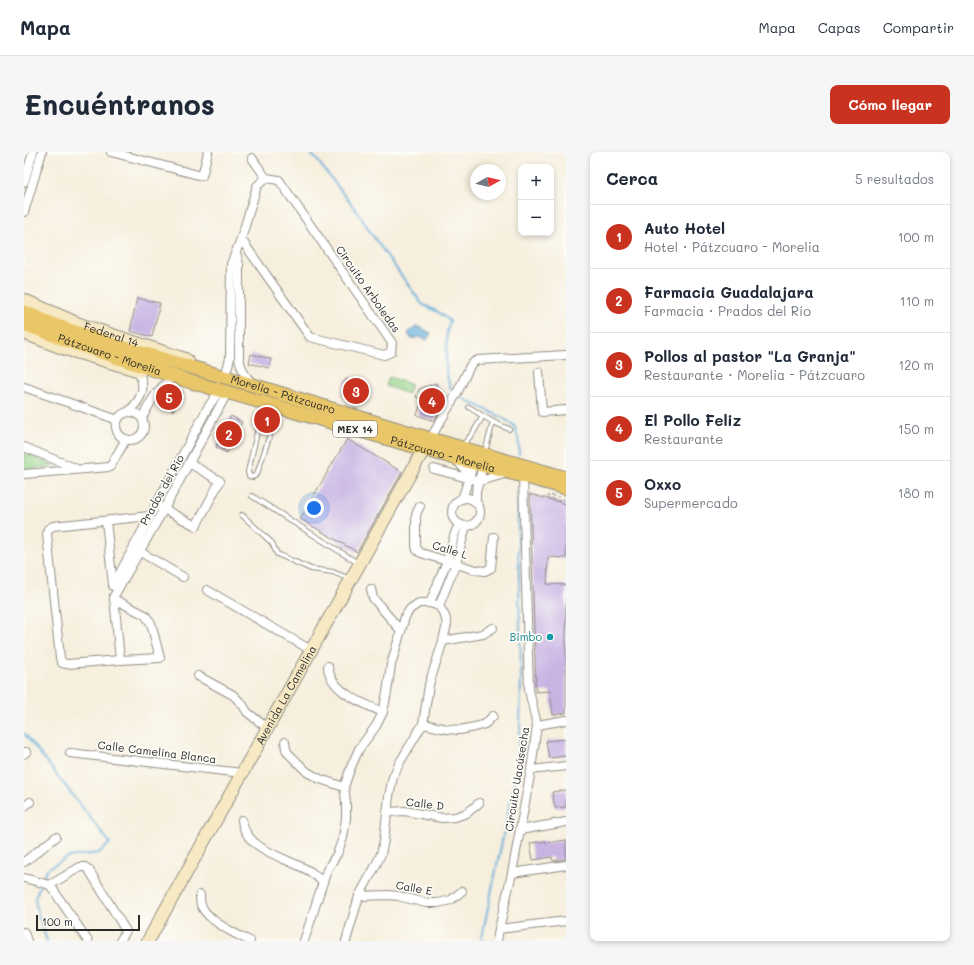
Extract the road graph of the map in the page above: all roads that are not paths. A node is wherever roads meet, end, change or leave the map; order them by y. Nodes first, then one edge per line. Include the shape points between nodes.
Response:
1 (111, 152) edge
2 (208, 152) edge
3 (37, 155) edge
4 (252, 158) dead end
5 (266, 178) junction
6 (24, 182) edge
7 (26, 200) edge
8 (24, 212) edge
9 (241, 239) junction
10 (24, 300) edge
11 (24, 312) edge
12 (24, 324) edge
13 (24, 333) edge
14 (234, 348) junction
15 (566, 355) edge
16 (199, 369) junction
17 (138, 371) junction
18 (540, 372) dead end
19 (225, 377) junction
20 (170, 379) junction
21 (188, 381) junction
22 (256, 386) junction
23 (24, 387) edge
24 (223, 392) junction
25 (264, 403) junction
26 (469, 407) dead end
27 (279, 408) junction
28 (566, 410) edge
29 (128, 412) junction
30 (483, 416) junction
31 (142, 418) junction
32 (118, 420) junction
33 (493, 422) junction
34 (509, 429) dead end
35 (126, 438) junction
36 (427, 444) junction
37 (24, 447) edge
38 (458, 453) junction
39 (480, 461) junction
40 (189, 463) junction
41 (77, 469) junction
42 (434, 469) dead end
43 (521, 472) junction
44 (566, 472) edge
45 (24, 474) edge
46 (469, 478) junction
47 (566, 478) edge
48 (479, 481) junction
49 (563, 493) edge
50 (252, 496) dead end
51 (462, 499) junction
52 (476, 503) junction
53 (156, 505) junction
54 (420, 506) dead end
55 (164, 509) junction
56 (242, 515) dead end
57 (150, 516) junction
58 (106, 521) junction
59 (462, 525) junction
60 (494, 537) dead end
61 (137, 550) junction
62 (447, 561) junction
63 (456, 563) junction
64 (359, 564) junction
65 (183, 577) dead end
66 (350, 579) junction
67 (113, 586) junction
68 (371, 589) dead end
69 (207, 590) dead end
70 (114, 598) junction
71 (430, 603) junction
72 (439, 606) junction
73 (493, 628) dead end
74 (400, 630) junction
75 (443, 641) junction
76 (311, 650) junction
77 (120, 660) junction
78 (328, 666) dead end
79 (198, 676) dead end
80 (382, 712) junction
81 (493, 716) dead end
82 (566, 720) edge
83 (423, 724) junction
84 (537, 725) junction
85 (267, 728) junction
86 (285, 742) dead end
87 (70, 753) dead end
88 (566, 766) edge
89 (531, 770) junction
90 (242, 773) junction
91 (344, 787) junction
92 (480, 804) dead end
93 (388, 812) junction
94 (242, 820) dead end
95 (566, 822) edge
96 (520, 830) junction
97 (56, 837) dead end
98 (24, 862) edge
99 (566, 865) edge
100 (512, 873) junction
101 (27, 879) edge
102 (323, 882) junction
103 (48, 884) junction
104 (462, 891) dead end
105 (200, 895) dead end
106 (359, 896) junction
107 (566, 921) edge
108 (499, 929) junction
109 (24, 932) edge
110 (27, 941) edge
111 (88, 941) edge
112 (120, 941) edge
113 (148, 941) edge
114 (250, 941) edge
115 (304, 941) edge
116 (346, 941) edge
117 (497, 941) edge

1 - 2 street via 202,176
3 - 6 street
3 - 7 street
4 - 5 street
5 - 9 street via 257,186
5 - 9 street, Circuito Arboledas via 280,180 392,343 391,352 384,355 310,337
7 - 8 street
9 - 14 street via 236,252 239,265
10 - 16 street, Federal 14 via 79,324 186,360
11 - 16 main road, Morelia - Pátzcuaro / MEX 14 via 114,345
12 - 21 main road, Pátzcuaro - Morelia / MEX 14
13 - 17 street via 62,348
14 - 19 street
14 - 22 street via 244,374
15 - 36 street via 474,362
16 - 19 main road, Morelia - Pátzcuaro / MEX 14
17 - 20 street
17 - 29 street via 143,385 141,398
18 - 28 street via 542,412
19 - 22 main road, Morelia - Pátzcuaro / MEX 14
20 - 21 street
20 - 31 street via 154,395
21 - 24 main road, Pátzcuaro - Morelia / MEX 14
22 - 36 main road, Morelia - Pátzcuaro / MEX 14
23 - 32 street
24 - 25 main road, Pátzcuaro - Morelia / MEX 14
24 - 40 street, Prados del Río
24 - 53 street via 207,408
25 - 27 main road, Pátzcuaro - Morelia / MEX 14
25 - 27 lane via 249,476 257,474
26 - 30 lane
27 - 36 main road, Pátzcuaro - Morelia / MEX 14
29 - 31 street via 138,414
29 - 32 street
30 - 33 lane
30 - 38 lane
31 - 35 street via 144,426 141,434 134,439
32 - 35 street via 117,429
33 - 34 lane
33 - 39 lane
35 - 41 street via 110,466
36 - 38 main road, Morelia - Pátzcuaro / MEX 14
36 - 64 street, Avenida La Camelina
37 - 41 street
38 - 39 main road, Morelia - Pátzcuaro / MEX 14
38 - 46 street
39 - 43 main road, Morelia - Pátzcuaro / MEX 14
39 - 43 main road, Pátzcuaro - Morelia / MEX 14
39 - 46 street
39 - 48 street
40 - 55 street, Prados del Río
40 - 55 street via 220,481 196,526
41 - 45 street
42 - 46 street
43 - 44 street via 553,469
43 - 47 main road, Morelia - Pátzcuaro
43 - 48 street
43 - 49 main road, Pátzcuaro - Morelia / MEX 14
43 - 84 street, Circuito Uacúsecha via 529,690
46 - 48 street
46 - 51 street
48 - 52 street
50 - 64 lane
51 - 52 street via 470,499
51 - 59 street via 453,508 453,517
52 - 59 street via 480,511 477,520 470,525
53 - 55 street
53 - 57 street
54 - 62 street, Calle L via 416,516 417,550
55 - 61 street, Prados del Río
56 - 66 lane via 272,543 277,554 311,569 333,572
57 - 58 street
57 - 61 street
58 - 67 street
58 - 77 street via 53,526 48,529 47,534 62,663
59 - 62 street via 455,533
59 - 63 street
60 - 63 street, Calle L via 491,568 486,571 476,570
61 - 65 street
61 - 67 street
61 - 70 street, Prados del Río
62 - 63 street, Calle L
62 - 71 street
63 - 72 street
64 - 66 street, Avenida La Camelina
66 - 76 street, Avenida La Camelina
67 - 70 street
68 - 74 street via 373,598
69 - 76 street
70 - 77 street
70 - 77 street via 145,615 151,623 160,658
71 - 72 street
71 - 74 street via 419,604 410,609
72 - 75 street via 447,624
73 - 75 street via 483,634
74 - 80 street via 390,665
75 - 83 street via 429,685
76 - 85 street, Avenida La Camelina
78 - 80 street via 330,677 338,687 355,700
79 - 85 street via 233,695 247,712
80 - 91 street via 376,726 359,749
81 - 83 street via 485,724 460,730
82 - 84 street
83 - 93 street via 393,777
84 - 89 street, Circuito Uacúsecha
85 - 90 street, Avenida La Camelina
86 - 91 street via 288,753 307,772
87 - 90 street, Calle Camelina Blanca
88 - 89 street
89 - 96 street, Circuito Uacúsecha
90 - 113 street, Avenida La Camelina
91 - 102 street via 346,818 343,838
92 - 93 street, Calle D via 455,817 442,818 405,811
93 - 106 street via 381,854
94 - 102 street via 250,839 274,855 311,872
95 - 96 street
96 - 100 street, Circuito Uacúsecha
97 - 98 street
99 - 100 street
100 - 108 street, Circuito Uacúsecha
101 - 103 street
102 - 115 street
103 - 111 street
103 - 112 street via 80,868 85,867 89,870 126,931
104 - 106 street, Calle E via 451,900 438,904 398,896
105 - 114 street via 201,906 206,914 230,932
106 - 116 street
107 - 108 street
108 - 117 street, Circuito Uacúsecha
109 - 110 street

